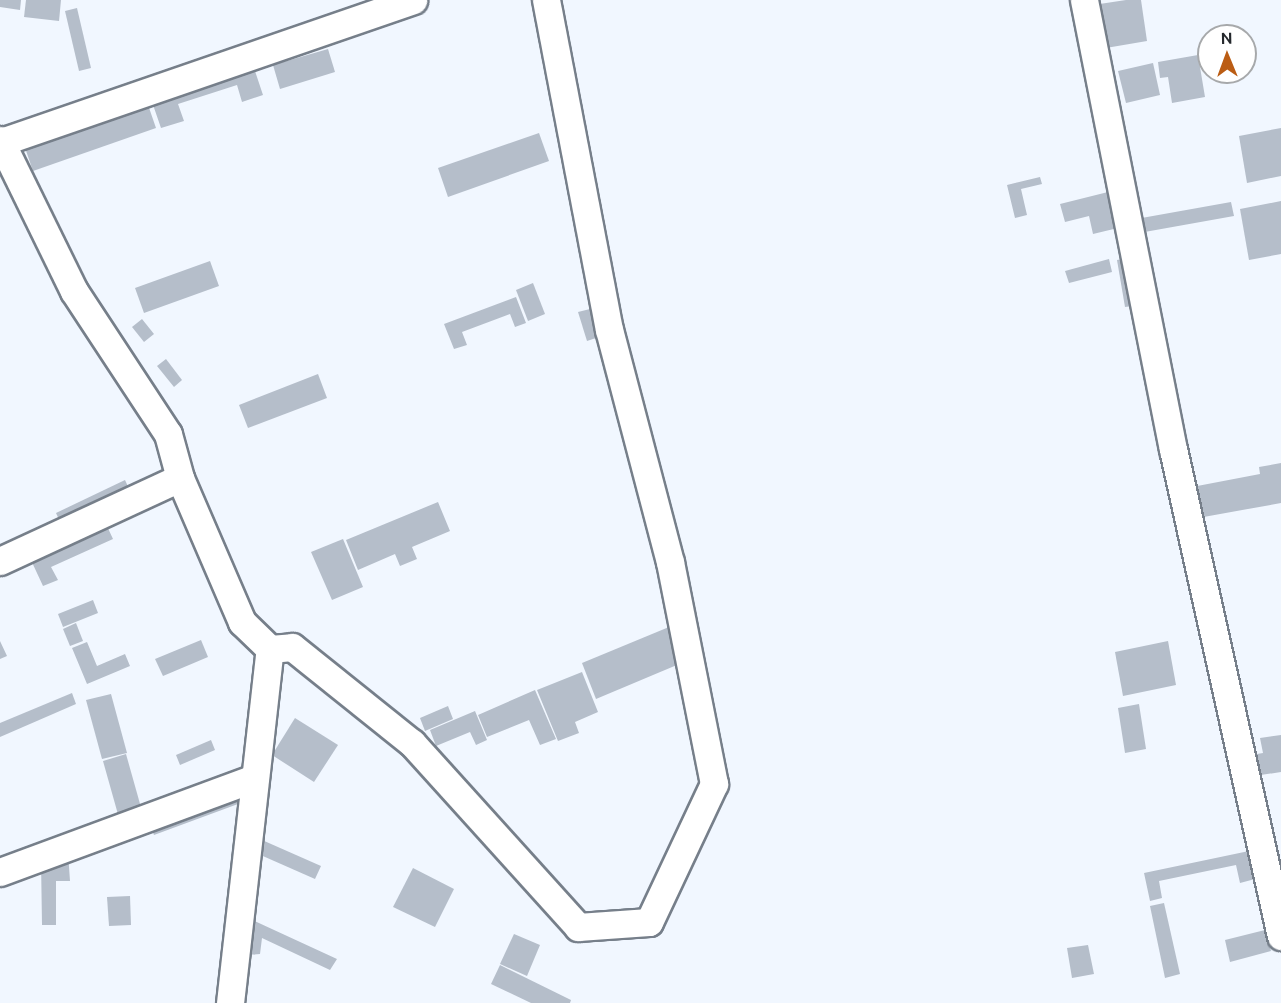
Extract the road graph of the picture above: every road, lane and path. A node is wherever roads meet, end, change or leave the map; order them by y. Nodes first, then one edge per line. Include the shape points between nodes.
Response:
1 (413, 0) edge
2 (546, 0) edge
3 (1084, 0) edge
4 (1, 141) edge
5 (180, 478) junction
6 (0, 561) edge
7 (270, 650) junction
8 (255, 778) junction
9 (0, 873) edge
10 (1281, 936) edge
11 (230, 1003) edge

1 - 4 street
2 - 7 street via 609,330 670,562 714,784 649,922 578,927 412,743 292,647
3 - 10 street via 1173,449
4 - 5 street via 74,291 168,434
5 - 6 street
5 - 7 street via 242,622
7 - 8 street
8 - 9 street
8 - 11 street

